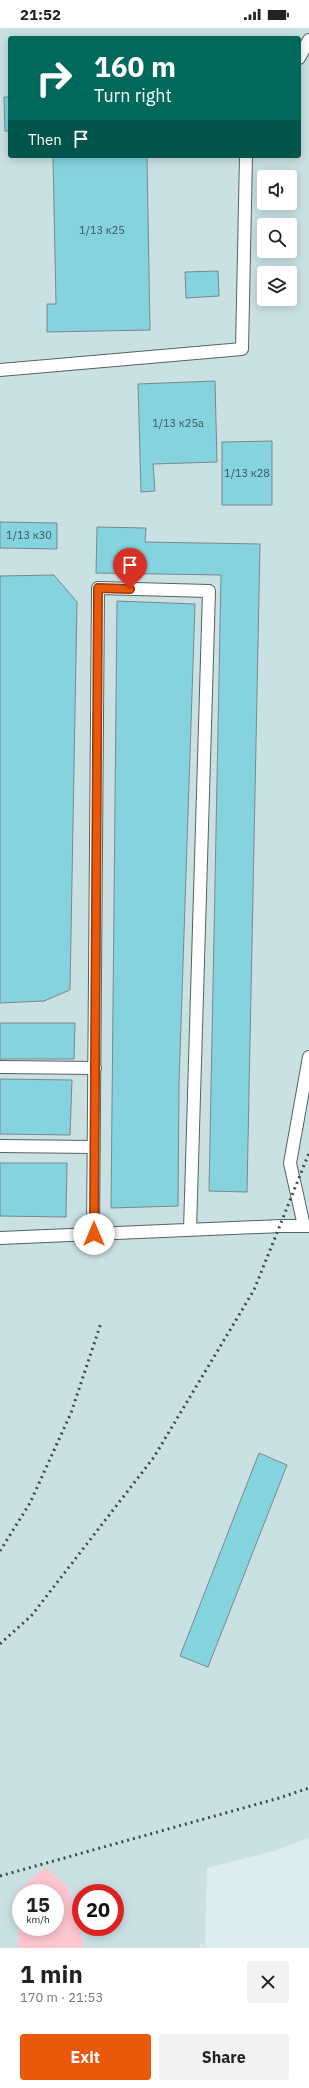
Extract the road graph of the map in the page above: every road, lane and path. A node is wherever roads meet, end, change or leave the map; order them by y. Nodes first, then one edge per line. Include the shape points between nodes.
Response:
1 (309, 40) edge
2 (301, 54) edge
3 (246, 158) edge
4 (0, 370) edge
5 (309, 1057) edge
6 (0, 1067) edge
7 (95, 1068) junction
8 (0, 1146) edge
9 (94, 1147) junction
10 (307, 1226) edge
11 (190, 1230) junction
12 (94, 1234) junction
13 (0, 1238) edge

1 - 2 lane
3 - 4 lane via 242,349
5 - 10 lane via 290,1163
6 - 7 lane
7 - 9 lane
7 - 11 lane via 98,588 209,591
8 - 9 lane
9 - 12 lane
10 - 11 lane
11 - 12 lane
12 - 13 lane

